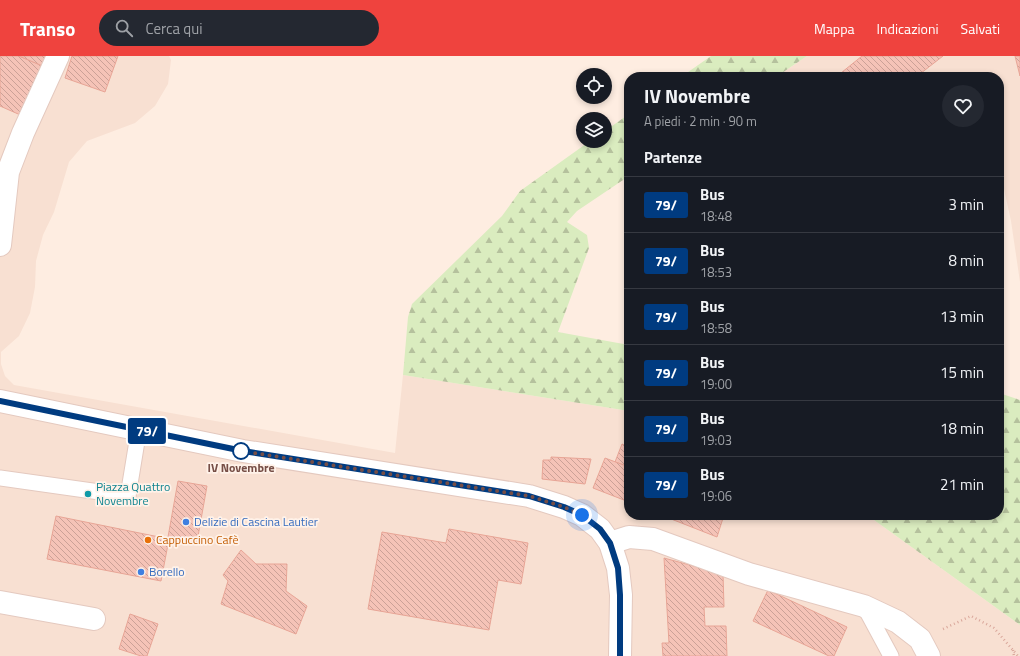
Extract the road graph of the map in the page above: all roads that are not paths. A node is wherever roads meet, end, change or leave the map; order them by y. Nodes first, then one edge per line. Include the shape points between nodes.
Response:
1 (58, 56) edge
2 (0, 245) edge
3 (0, 401) edge
4 (139, 430) junction
5 (0, 478) edge
6 (610, 543) junction
7 (0, 602) edge
8 (864, 606) junction
9 (94, 619) dead end
10 (924, 648) edge
11 (620, 656) edge
12 (891, 656) edge

1 - 2 street via 8,172
3 - 4 street
4 - 5 lane via 128,496
4 - 6 street via 243,451 529,496 582,515 600,529
6 - 8 street via 629,537 653,539 749,574
6 - 11 street via 618,568
7 - 9 street
8 - 10 street via 898,622
8 - 12 lane

